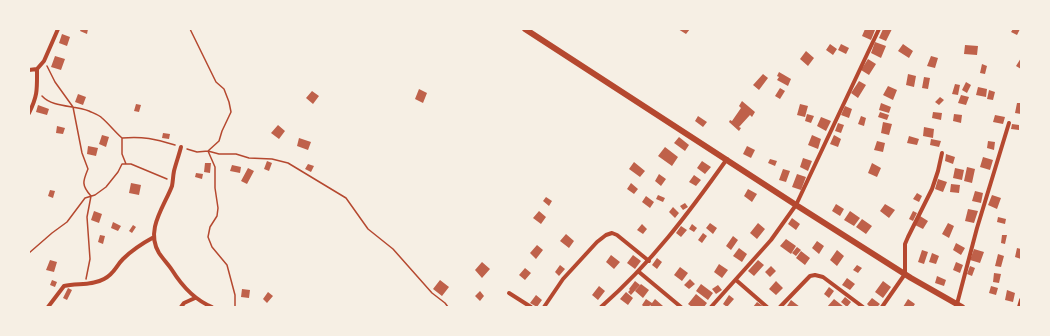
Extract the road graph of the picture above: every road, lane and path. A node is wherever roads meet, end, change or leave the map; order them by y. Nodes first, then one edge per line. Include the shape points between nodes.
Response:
1 (58, 29) edge
2 (190, 29) edge
3 (525, 29) edge
4 (879, 29) edge
5 (44, 61) junction
6 (37, 69) junction
7 (29, 70) edge
8 (38, 92) junction
9 (73, 107) junction
10 (29, 113) edge
11 (1009, 124) dead end
12 (122, 138) junction
13 (181, 147) junction
14 (208, 152) junction
15 (942, 153) dead end
16 (727, 159) junction
17 (126, 164) junction
18 (173, 180) junction
19 (91, 196) junction
20 (796, 205) junction
21 (154, 237) junction
22 (29, 253) edge
23 (649, 261) junction
24 (639, 272) junction
25 (905, 274) junction
26 (736, 280) junction
27 (85, 284) junction
28 (509, 293) dead end
29 (195, 298) junction
30 (1021, 300) edge
31 (959, 306) edge
32 (48, 307) edge
33 (181, 307) edge
34 (212, 307) edge
35 (235, 307) edge
36 (448, 307) edge
37 (531, 307) edge
38 (544, 307) edge
39 (601, 307) edge
40 (681, 307) edge
41 (711, 307) edge
42 (767, 307) edge
43 (780, 307) edge
44 (863, 307) edge
45 (882, 307) edge
46 (1019, 307) edge

1 - 5 street
2 - 14 path via 216,82 224,89 230,102 231,112 218,141
3 - 16 main road
4 - 20 street
5 - 6 street
5 - 9 path
6 - 7 street
6 - 8 street
8 - 9 path via 44,99
8 - 10 street
9 - 12 path via 102,118
9 - 19 path via 82,153 88,168 83,181 85,190
11 - 31 street via 977,228
12 - 13 path via 153,139
12 - 17 path via 122,154
13 - 14 path via 197,152
13 - 18 street
14 - 35 path via 215,167 214,188 218,208 208,237 212,247 227,265 235,295
14 - 36 path via 288,163 346,198 368,229 393,249
15 - 25 street via 932,189 908,237
16 - 20 main road
16 - 23 street via 686,216
17 - 18 path
17 - 19 path via 122,164 106,187
18 - 21 street via 155,224
19 - 22 path via 85,198 67,222
19 - 27 path via 87,217 90,259
20 - 25 main road
20 - 26 street via 771,240
21 - 27 street via 130,253 115,271 103,280
21 - 29 street via 158,252
23 - 24 street
23 - 38 street via 617,235 606,235 563,279
24 - 39 street
24 - 40 street
25 - 31 main road
25 - 45 street
26 - 41 street
26 - 42 street
27 - 32 street via 64,286
28 - 37 street
29 - 33 street
29 - 34 street
30 - 46 street
43 - 44 street via 810,276 816,275 823,277

